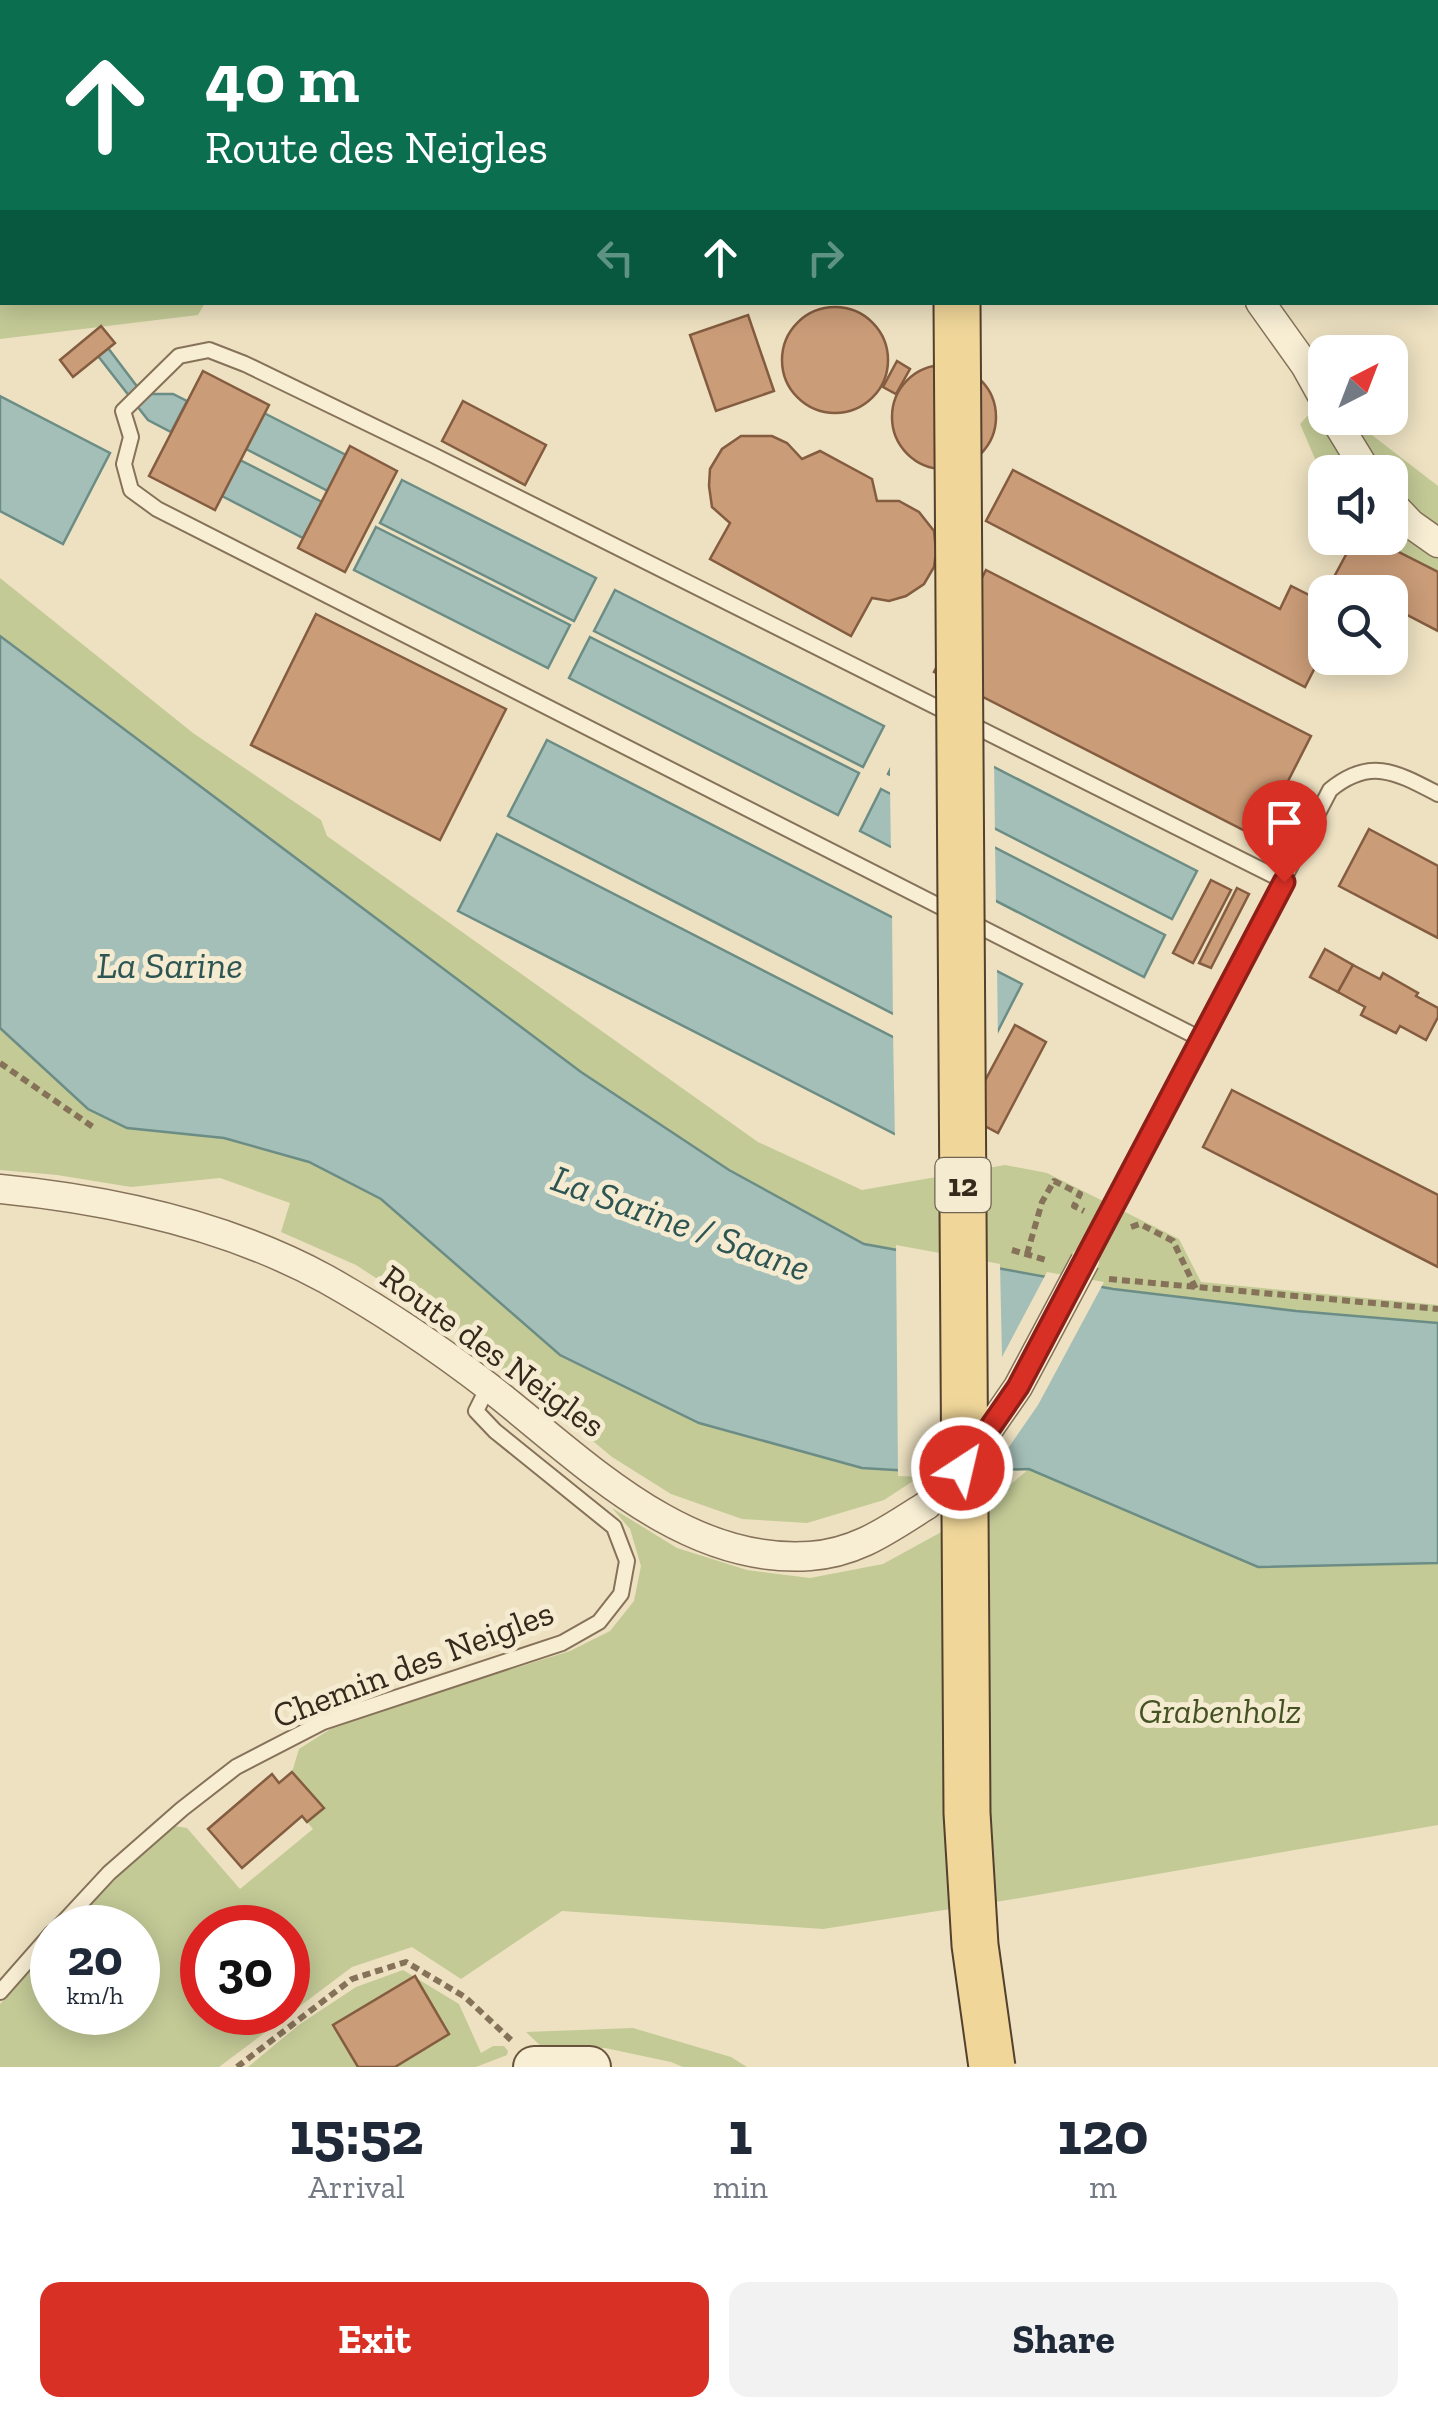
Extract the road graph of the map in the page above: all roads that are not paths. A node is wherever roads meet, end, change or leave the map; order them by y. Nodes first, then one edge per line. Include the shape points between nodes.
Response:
1 (956, 305) edge
2 (1262, 305) edge
3 (1308, 372) edge
4 (1408, 521) edge
5 (1438, 543) edge
6 (1438, 794) edge
7 (1284, 882) junction
8 (1202, 1039) junction
9 (0, 1189) edge
10 (1079, 1266) joint
11 (488, 1387) junction
12 (79, 1905) edge
13 (30, 1959) edge
14 (0, 1992) edge
15 (536, 2066) edge
16 (590, 2067) edge
17 (992, 2067) edge

1 - 17 main road, 12, bridge via 967,1813
2 - 3 street
4 - 5 street
6 - 7 lane via 1380,770 1347,776 1330,790
7 - 8 lane
7 - 8 lane via 227,357 209,350 179,356 123,411 132,436 124,464 131,490 157,509
8 - 10 lane
9 - 11 street, Route des Neigles via 98,1202 270,1252 380,1311
10 - 11 street, Route des Neigles, bridge via 1018,1387 962,1468 926,1505 869,1542 843,1550 778,1555 686,1530 616,1487
11 - 12 lane, Chemin des Neigles via 476,1411 614,1527 628,1561 621,1594 600,1622 562,1643 323,1722 236,1767
13 - 14 lane
15 - 16 street

